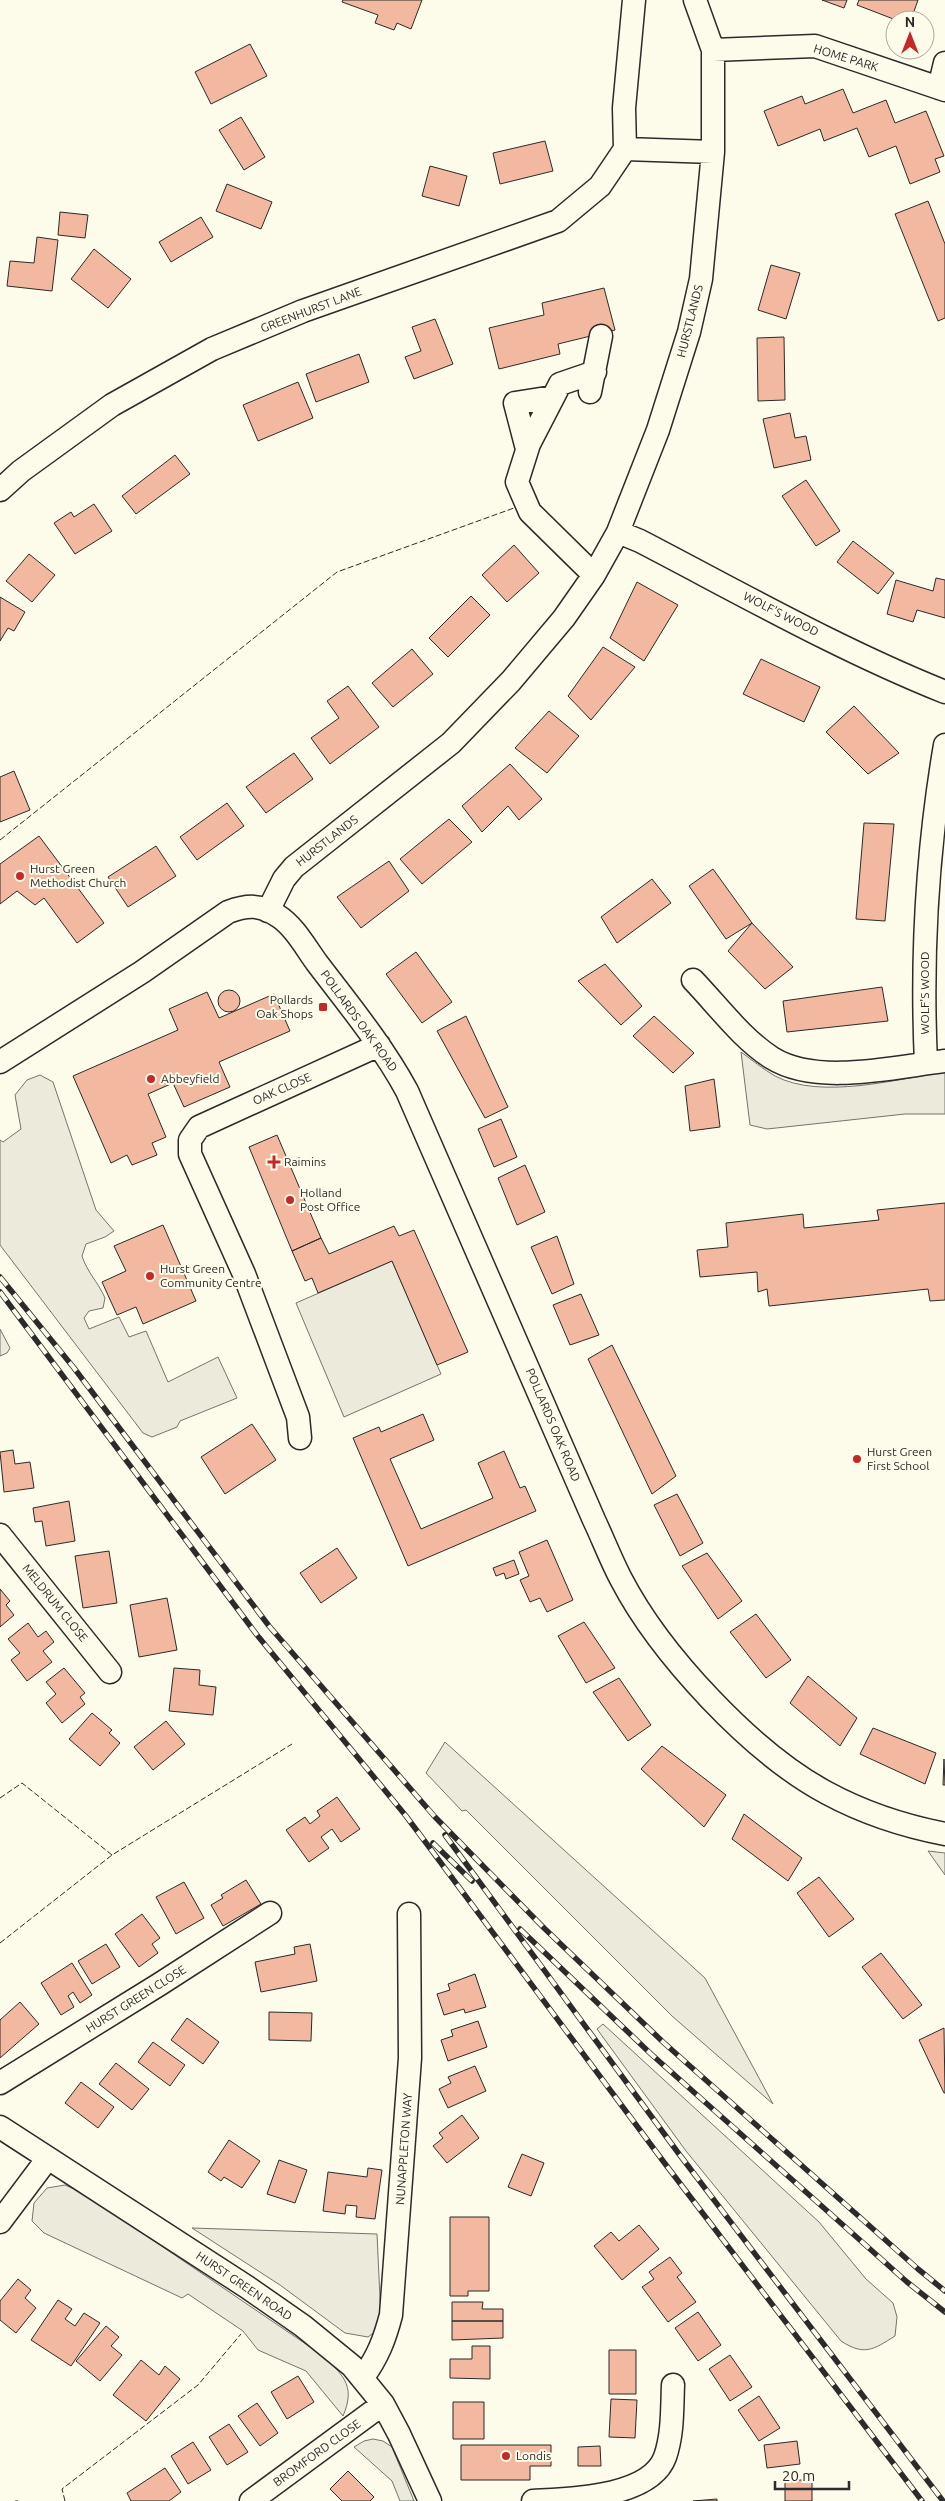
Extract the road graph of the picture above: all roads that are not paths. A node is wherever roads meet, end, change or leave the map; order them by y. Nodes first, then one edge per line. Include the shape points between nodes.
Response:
1 (634, 0) edge
2 (695, 0) edge
3 (713, 50) junction
4 (945, 63) edge
5 (942, 89) edge
6 (625, 148) junction
7 (714, 152) junction
8 (601, 336) dead end
9 (554, 397) junction
10 (527, 449) junction
11 (0, 490) edge
12 (618, 532) junction
13 (594, 575) junction
14 (945, 692) edge
15 (945, 745) edge
16 (268, 911) junction
17 (693, 980) dead end
18 (379, 1045) junction
19 (0, 1062) edge
20 (935, 1062) edge
21 (300, 1438) dead end
22 (0, 1534) edge
23 (110, 1672) dead end
24 (945, 1834) edge
25 (270, 1913) dead end
26 (409, 1914) dead end
27 (0, 2083) edge
28 (0, 2127) edge
29 (48, 2158) junction
30 (0, 2222) edge
31 (363, 2377) junction
32 (673, 2385) dead end
33 (383, 2404) junction
34 (251, 2501) edge
35 (430, 2501) edge
36 (533, 2501) edge

1 - 6 street via 624,108
2 - 3 street, HURSTLANDS
3 - 5 street, HOME PARK via 815,46
3 - 7 street, HURSTLANDS
4 - 5 street
6 - 7 street
6 - 11 street, GREENHURST LANE via 600,186 558,221 303,311 212,349 112,405
7 - 12 street, HURSTLANDS via 701,279 689,332 658,430
8 - 9 street via 592,382 560,384
9 - 10 street
9 - 10 street via 515,403
10 - 13 street via 516,482 530,512
12 - 13 street, HURSTLANDS
12 - 14 street, WOLF'S WOOD via 840,645
13 - 16 street, HURSTLANDS via 564,618 451,743 294,867 284,879
15 - 20 street, WOLF'S WOOD via 928,864 923,994
16 - 18 street, POLLARDS OAK ROAD via 289,925
16 - 19 street via 242,906 228,912 142,972
17 - 20 street, WOLF'S WOOD via 743,1033 772,1058 800,1070 835,1074
18 - 21 street, OAK CLOSE via 199,1127 190,1140 190,1154 244,1274 298,1417
18 - 24 street, POLLARDS OAK ROAD via 407,1091 594,1520 621,1579 643,1615 698,1684 744,1732 782,1764 826,1793 871,1813
22 - 23 street, MELDRUM CLOSE
25 - 27 street, HURST GREEN CLOSE
26 - 31 street, NUNAPPLETON WAY via 410,2058 392,2314 385,2340
28 - 29 street, HURST GREEN ROAD
29 - 30 street
29 - 31 street, HURST GREEN ROAD via 303,2326
31 - 33 street, HURST GREEN ROAD
32 - 36 street via 671,2430 664,2459 656,2471 636,2484 612,2493
33 - 34 street, BROMFORD CLOSE
33 - 35 street, HURST GREEN ROAD

